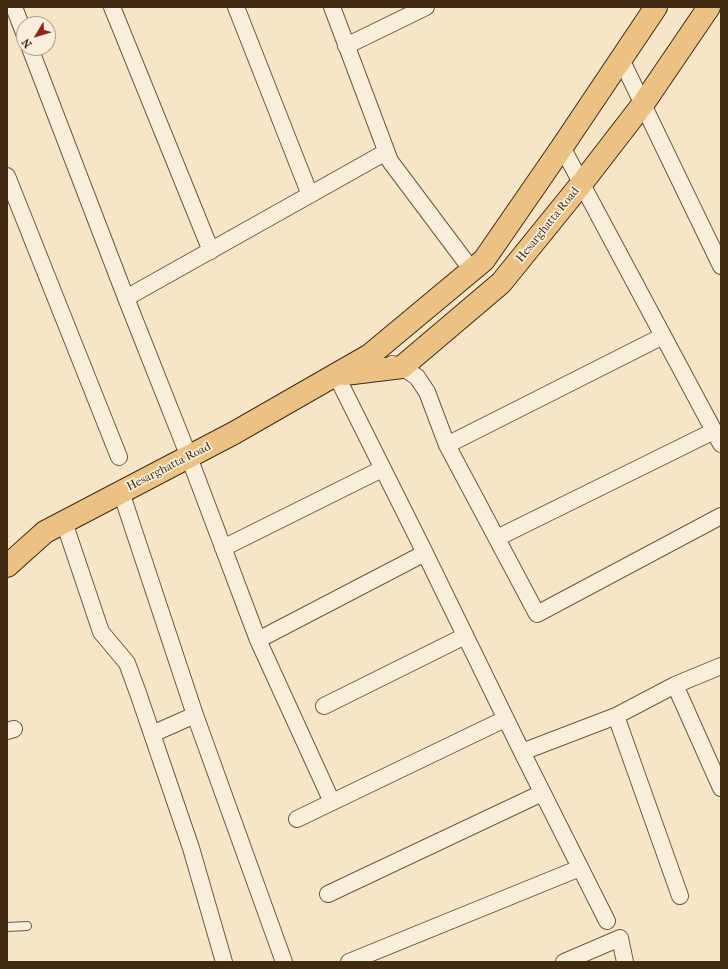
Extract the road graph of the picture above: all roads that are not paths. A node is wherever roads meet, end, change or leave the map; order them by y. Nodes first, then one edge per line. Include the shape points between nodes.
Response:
1 (112, 7) edge
2 (236, 7) edge
3 (332, 7) edge
4 (426, 7) edge
5 (656, 7) edge
6 (709, 7) edge
7 (346, 46) junction
8 (33, 56) edge
9 (621, 59) junction
10 (643, 104) junction
11 (562, 147) junction
12 (386, 152) junction
13 (7, 176) edge
14 (582, 183) junction
15 (310, 195) junction
16 (211, 251) junction
17 (468, 265) dead end
18 (721, 266) edge
19 (126, 298) junction
20 (663, 336) junction
21 (370, 355) junction
22 (402, 367) junction
23 (336, 375) junction
24 (717, 437) edge
25 (447, 445) junction
26 (119, 457) dead end
27 (189, 457) junction
28 (382, 469) junction
29 (121, 492) junction
30 (721, 516) edge
31 (64, 522) junction
32 (496, 538) junction
33 (223, 548) junction
34 (424, 553) junction
35 (7, 566) edge
36 (465, 636) junction
37 (258, 640) junction
38 (721, 666) edge
39 (675, 685) junction
40 (324, 706) dead end
41 (195, 715) junction
42 (616, 716) junction
43 (505, 719) junction
44 (152, 734) junction
45 (522, 752) junction
46 (721, 788) edge
47 (542, 793) junction
48 (332, 802) junction
49 (297, 819) dead end
50 (580, 868) junction
51 (328, 894) dead end
52 (680, 896) dead end
53 (606, 921) dead end
54 (27, 926) dead end
55 (7, 927) edge
56 (224, 962) edge
57 (284, 962) edge
58 (349, 962) edge
59 (564, 962) edge
60 (625, 962) edge

1 - 16 street
2 - 15 street
3 - 7 street
4 - 7 street
5 - 9 main road, Hesarghatta Road
6 - 10 main road, Hesarghatta Road
7 - 12 street
8 - 19 street
9 - 10 street
9 - 11 main road, Hesarghatta Road
10 - 14 main road, Hesarghatta Road
10 - 18 street
11 - 14 street
11 - 21 main road, Hesarghatta Road via 484,260
12 - 15 street
12 - 17 street
13 - 26 street
14 - 20 street
14 - 22 main road, Hesarghatta Road via 501,283
15 - 16 street
16 - 19 street
19 - 27 street
20 - 24 street
20 - 25 street
21 - 22 street
21 - 23 main road, Hesarghatta Road
22 - 23 main road, Hesarghatta Road
22 - 25 street via 417,377 427,392
23 - 27 main road, Hesarghatta Road
23 - 28 street
24 - 32 street
25 - 32 street
27 - 29 main road, Hesarghatta Road
27 - 33 street
28 - 33 street
28 - 34 street
29 - 31 main road, Hesarghatta Road
29 - 41 street
30 - 32 street via 537,614
31 - 35 main road, Hesarghatta Road via 45,532
31 - 44 street via 101,632 127,663
33 - 37 street
34 - 36 street
34 - 37 street
36 - 40 street
36 - 43 street
37 - 48 street
38 - 39 street
39 - 42 street
39 - 46 street
41 - 44 street
41 - 57 street
42 - 45 street
42 - 52 street
43 - 45 street
43 - 48 street
44 - 56 street via 191,848
45 - 47 street
47 - 50 street
47 - 51 street
48 - 49 street
50 - 53 street
50 - 58 street
54 - 55 lane
59 - 60 street via 620,938

